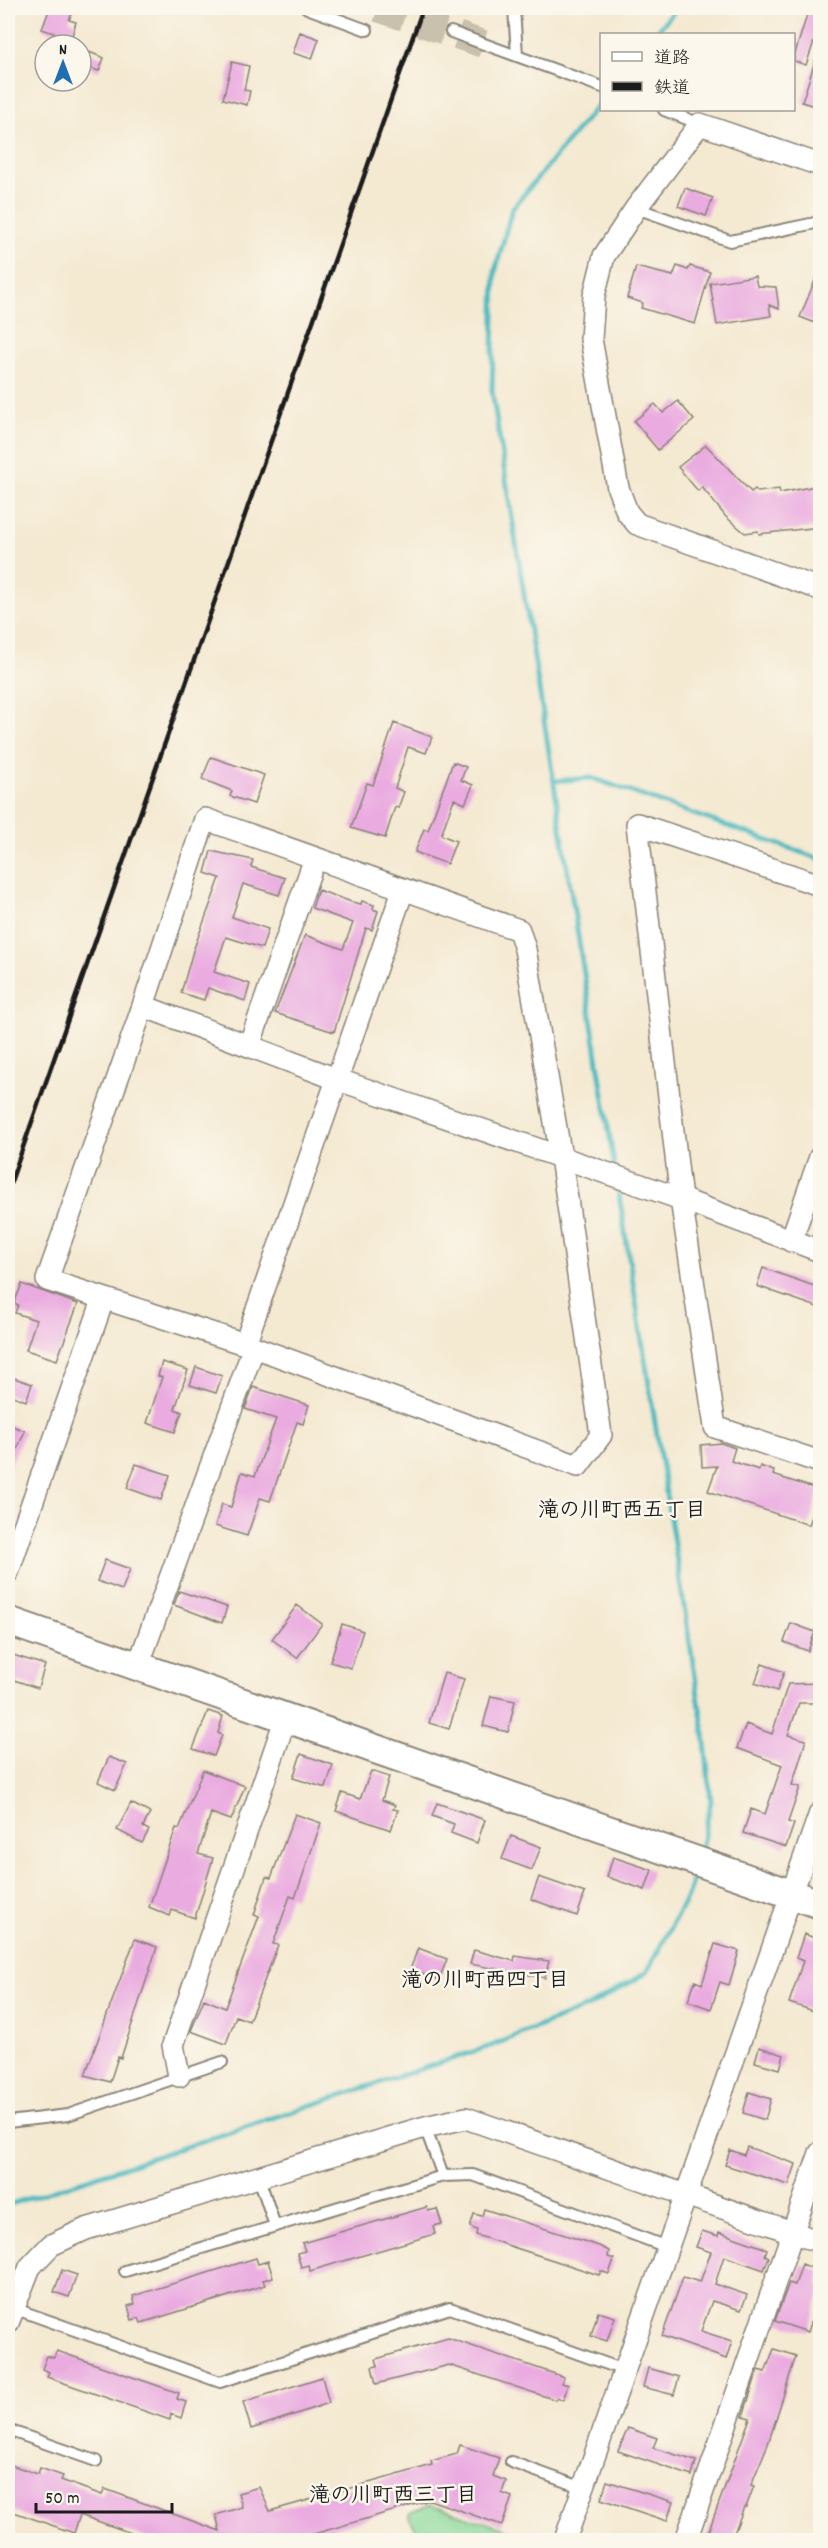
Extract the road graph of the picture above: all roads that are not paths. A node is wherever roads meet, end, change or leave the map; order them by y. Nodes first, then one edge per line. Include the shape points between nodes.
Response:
1 (308, 8) edge
2 (514, 8) edge
3 (367, 30) dead end
4 (451, 32) dead end
5 (517, 55) junction
6 (599, 86) edge
7 (667, 111) edge
8 (700, 124) junction
9 (820, 165) edge
10 (636, 208) junction
11 (820, 222) edge
12 (820, 589) edge
13 (315, 858) junction
14 (820, 885) edge
15 (403, 890) junction
16 (143, 1006) junction
17 (249, 1046) junction
18 (339, 1080) junction
19 (561, 1157) junction
20 (820, 1157) edge
21 (681, 1199) junction
22 (790, 1241) junction
23 (820, 1251) edge
24 (103, 1300) junction
25 (250, 1346) junction
26 (820, 1462) edge
27 (8, 1572) edge
28 (8, 1621) edge
29 (138, 1666) junction
30 (286, 1717) junction
31 (820, 1813) edge
32 (792, 1894) junction
33 (820, 1904) edge
34 (222, 2062) dead end
35 (179, 2076) junction
36 (8, 2122) edge
37 (425, 2127) junction
38 (820, 2153) edge
39 (443, 2176) junction
40 (259, 2178) junction
41 (686, 2194) junction
42 (276, 2226) junction
43 (792, 2232) junction
44 (820, 2242) edge
45 (667, 2247) junction
46 (125, 2271) dead end
47 (10, 2316) edge
48 (624, 2370) junction
49 (8, 2430) edge
50 (96, 2461) dead end
51 (512, 2462) dead end
52 (583, 2488) junction
53 (565, 2541) edge
54 (686, 2541) edge

1 - 3 lane
2 - 5 lane
4 - 5 lane
5 - 6 lane
7 - 8 lane
8 - 9 street
8 - 10 street
10 - 11 lane via 730,241
10 - 12 street via 604,256 594,296 591,339 618,488 627,512 637,524
13 - 15 street
13 - 16 street via 205,819
13 - 17 street
14 - 21 street via 637,824
15 - 18 street
15 - 19 street via 519,930
16 - 17 street
16 - 24 street via 47,1280
17 - 18 street
18 - 19 street
18 - 25 street
19 - 21 street
19 - 25 street via 601,1435 578,1466
20 - 22 street
21 - 22 street
21 - 26 street via 715,1427
22 - 23 street
24 - 25 street
24 - 27 street
25 - 29 street
28 - 29 street
29 - 30 street
30 - 32 street
30 - 35 street via 173,2045
31 - 32 street
32 - 33 street
32 - 41 street
34 - 35 lane
35 - 36 lane via 68,2115
37 - 39 lane
37 - 40 street
37 - 41 street via 466,2118
38 - 43 street
39 - 42 lane
39 - 45 lane via 473,2175
40 - 42 lane
40 - 47 street via 87,2229 51,2245 30,2266
41 - 43 street
41 - 45 street
42 - 46 lane
43 - 44 street
43 - 54 street
45 - 48 street
47 - 48 lane via 220,2382 450,2308
48 - 52 street
49 - 50 lane
51 - 52 lane
52 - 53 street

